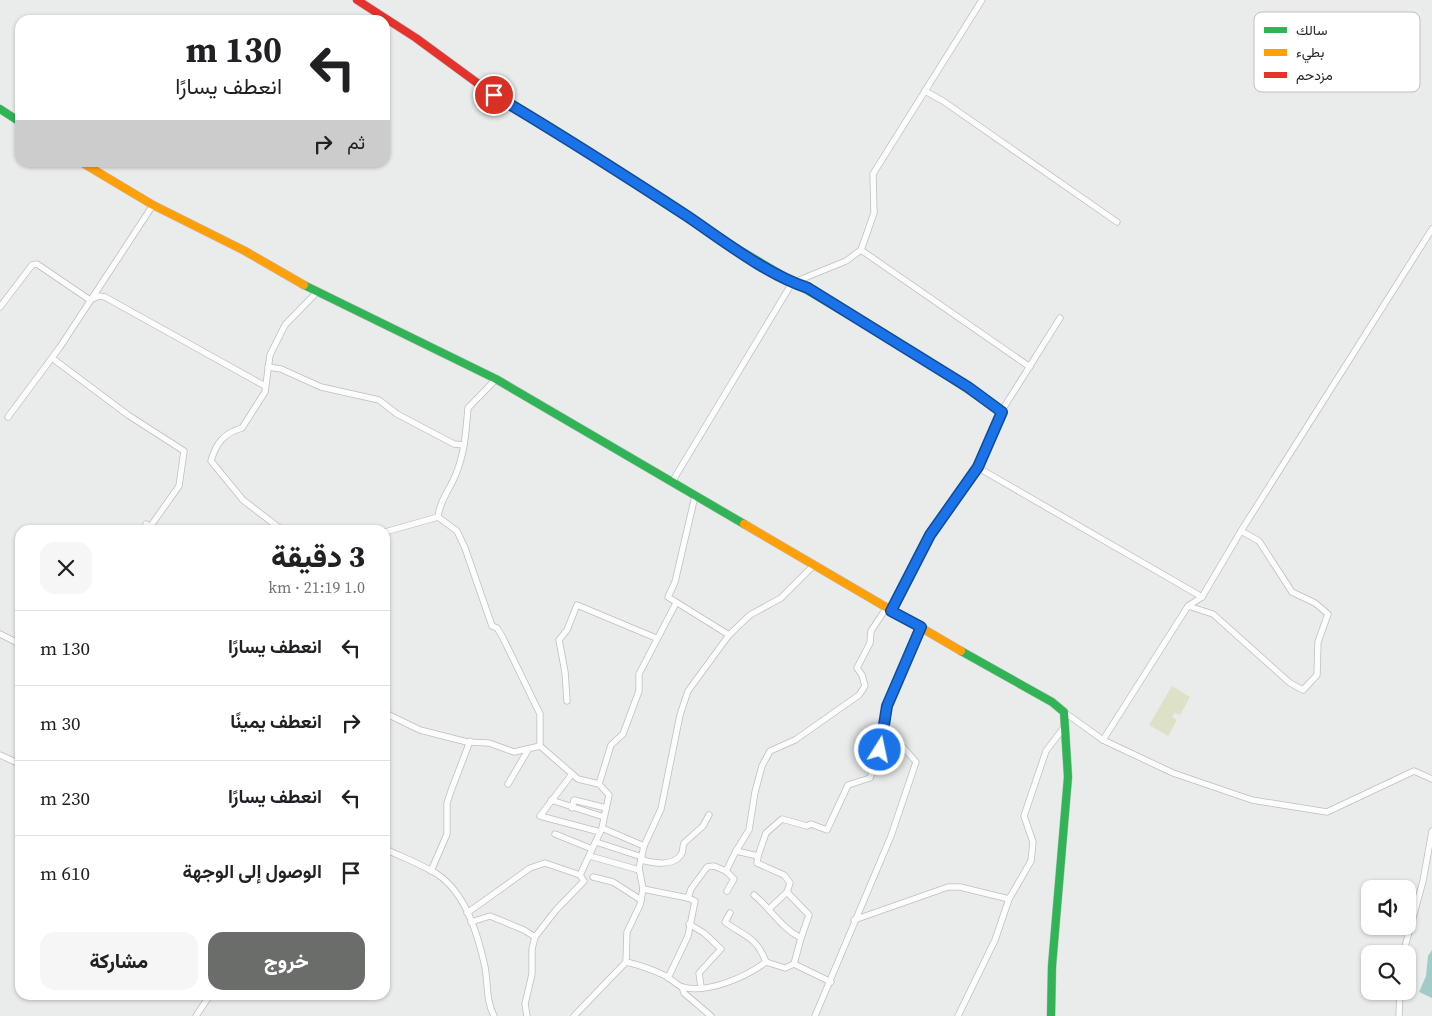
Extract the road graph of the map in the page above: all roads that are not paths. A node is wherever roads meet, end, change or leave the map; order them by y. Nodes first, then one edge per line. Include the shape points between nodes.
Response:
1 (357, 0) edge
2 (982, 0) edge
3 (380, 15) edge
4 (390, 21) edge
5 (925, 91) junction
6 (0, 109) edge
7 (15, 119) edge
8 (89, 167) edge
9 (153, 205) junction
10 (1117, 222) dead end
11 (1432, 229) edge
12 (861, 250) junction
13 (792, 283) junction
14 (317, 292) junction
15 (90, 300) junction
16 (0, 307) edge
17 (1060, 318) dead end
18 (52, 358) junction
19 (268, 367) junction
20 (1030, 367) junction
21 (496, 379) junction
22 (264, 386) junction
23 (1002, 412) junction
24 (8, 417) dead end
25 (464, 445) junction
26 (978, 467) junction
27 (672, 482) junction
28 (695, 496) junction
29 (438, 517) junction
30 (151, 525) edge
31 (276, 525) edge
32 (390, 531) edge
33 (1241, 531) junction
34 (814, 565) junction
35 (1202, 597) junction
36 (676, 603) junction
37 (1188, 606) junction
38 (889, 609) junction
39 (921, 627) junction
40 (0, 634) edge
41 (729, 635) junction
42 (656, 638) junction
43 (15, 642) edge
44 (567, 701) dead end
45 (1064, 712) junction
46 (390, 715) edge
47 (1064, 726) junction
48 (882, 734) junction
49 (1103, 740) junction
50 (470, 741) junction
51 (540, 746) junction
52 (528, 750) junction
53 (0, 756) edge
54 (15, 762) edge
55 (572, 774) junction
56 (1432, 779) edge
57 (508, 784) dead end
58 (599, 784) junction
59 (551, 800) junction
60 (572, 808) junction
61 (606, 808) junction
62 (709, 815) dead end
63 (604, 817) junction
64 (601, 830) junction
65 (1432, 831) edge
66 (555, 834) dead end
67 (596, 842) junction
68 (644, 846) junction
69 (592, 849) junction
70 (736, 851) junction
71 (390, 852) edge
72 (590, 856) junction
73 (758, 856) junction
74 (641, 859) junction
75 (639, 870) junction
76 (726, 871) junction
77 (431, 872) junction
78 (580, 875) junction
79 (593, 877) dead end
80 (643, 889) junction
81 (727, 890) dead end
82 (787, 892) junction
83 (754, 895) dead end
84 (688, 898) junction
85 (1010, 899) junction
86 (641, 900) junction
87 (769, 909) junction
88 (467, 913) junction
89 (730, 913) dead end
90 (854, 920) junction
91 (471, 922) junction
92 (689, 924) junction
93 (535, 937) junction
94 (801, 938) junction
95 (1405, 945) edge
96 (626, 962) junction
97 (766, 962) junction
98 (794, 964) junction
99 (668, 978) junction
100 (831, 982) junction
101 (682, 987) junction
102 (701, 987) junction
103 (207, 1000) edge
104 (1400, 1000) edge
105 (196, 1016) edge
106 (494, 1016) edge
107 (527, 1016) edge
108 (574, 1016) edge
109 (711, 1016) edge
110 (815, 1016) edge
111 (958, 1016) edge
112 (1051, 1016) edge
113 (1399, 1016) edge

1 - 3 street
2 - 5 street
4 - 13 street via 494,95 551,128
5 - 10 street
5 - 12 street via 873,174 874,213
6 - 7 street
8 - 9 street
9 - 14 street
9 - 15 street
11 - 33 street
12 - 13 street via 846,260
12 - 20 street
13 - 23 street via 808,288 919,356
13 - 27 street
14 - 19 street via 285,325 270,355
14 - 21 street
15 - 16 street via 35,264
15 - 18 street
15 - 22 street via 105,297
17 - 20 street
18 - 24 street
18 - 30 street via 184,452 180,486
19 - 22 street
19 - 25 street via 281,369 322,387 380,400 396,414 454,444
20 - 23 street
21 - 25 street via 468,408
21 - 27 street
22 - 31 street via 265,392 242,428 227,432 214,449 211,461 243,500
23 - 26 street
25 - 29 street via 456,475 440,504
26 - 35 street
26 - 38 street via 930,535
27 - 28 street
28 - 34 street
28 - 36 street via 675,582 668,596
29 - 32 street
29 - 51 street via 457,531 466,548 492,626 502,636 540,714
33 - 35 street
33 - 37 street via 1259,541 1292,592 1315,603 1328,614 1318,642 1316,674 1303,690 1296,687 1213,614
34 - 38 street
34 - 41 street via 781,598 750,615
35 - 37 street
36 - 41 street
36 - 42 street
37 - 49 street
38 - 39 street
38 - 70 street via 871,631 870,643 857,668 865,686 859,695 795,740 770,751 755,792 749,830
39 - 45 street
39 - 48 street via 887,706
40 - 43 street
41 - 68 street via 688,691 661,809
42 - 44 street via 577,605 567,630 559,640
42 - 58 street via 639,674 639,691 628,723 612,745
45 - 47 street
45 - 49 street
46 - 50 street via 420,730
47 - 85 street via 1046,751 1024,816 1033,842 1031,860
47 - 112 street via 1068,777 1052,966
48 - 73 street via 870,778 848,785 827,830 782,819 766,833
48 - 90 street via 903,747 916,762 891,836
49 - 56 street via 1173,773 1252,800 1327,812 1414,771
50 - 52 street via 489,743 514,752
50 - 77 street via 450,791 447,834
51 - 52 street
51 - 55 street
52 - 57 street
53 - 54 street
55 - 58 street via 588,783
55 - 59 street
58 - 61 street via 609,795
59 - 60 street
59 - 64 street via 540,816
60 - 61 street via 574,800
60 - 63 street
61 - 63 street
62 - 74 street via 699,830 684,843 683,852 676,859 664,863
63 - 64 street
64 - 67 street
64 - 68 street
65 - 95 street via 1423,881
66 - 69 street
67 - 69 street
67 - 74 street
68 - 74 street
69 - 72 street
70 - 73 street
70 - 76 street
71 - 77 street
72 - 75 street
72 - 78 street
73 - 82 street via 757,863 784,875 790,883
74 - 75 street
75 - 80 street
76 - 81 street via 734,879
76 - 84 street via 707,866
77 - 88 street via 451,886
78 - 88 street via 545,863 530,868
78 - 93 street via 584,881 580,887
79 - 86 street via 612,882
80 - 84 street
80 - 86 street
82 - 87 street
82 - 94 street via 809,915
83 - 87 street
84 - 92 street via 695,901
85 - 90 street via 972,889 948,887
85 - 111 street via 995,940
86 - 96 street via 627,932
87 - 94 street via 787,930
88 - 91 street
89 - 97 street via 725,922 746,933
90 - 100 street
91 - 93 street via 490,916
91 - 106 street via 482,952
92 - 99 street via 688,936
92 - 102 street via 721,949 699,973
93 - 107 street via 525,1004
94 - 98 street
96 - 99 street via 645,966
96 - 108 street
97 - 98 street via 785,968
97 - 102 street via 722,984
98 - 100 street
99 - 101 street
100 - 110 street
101 - 102 street
101 - 109 street via 684,993
103 - 105 street
104 - 113 street

